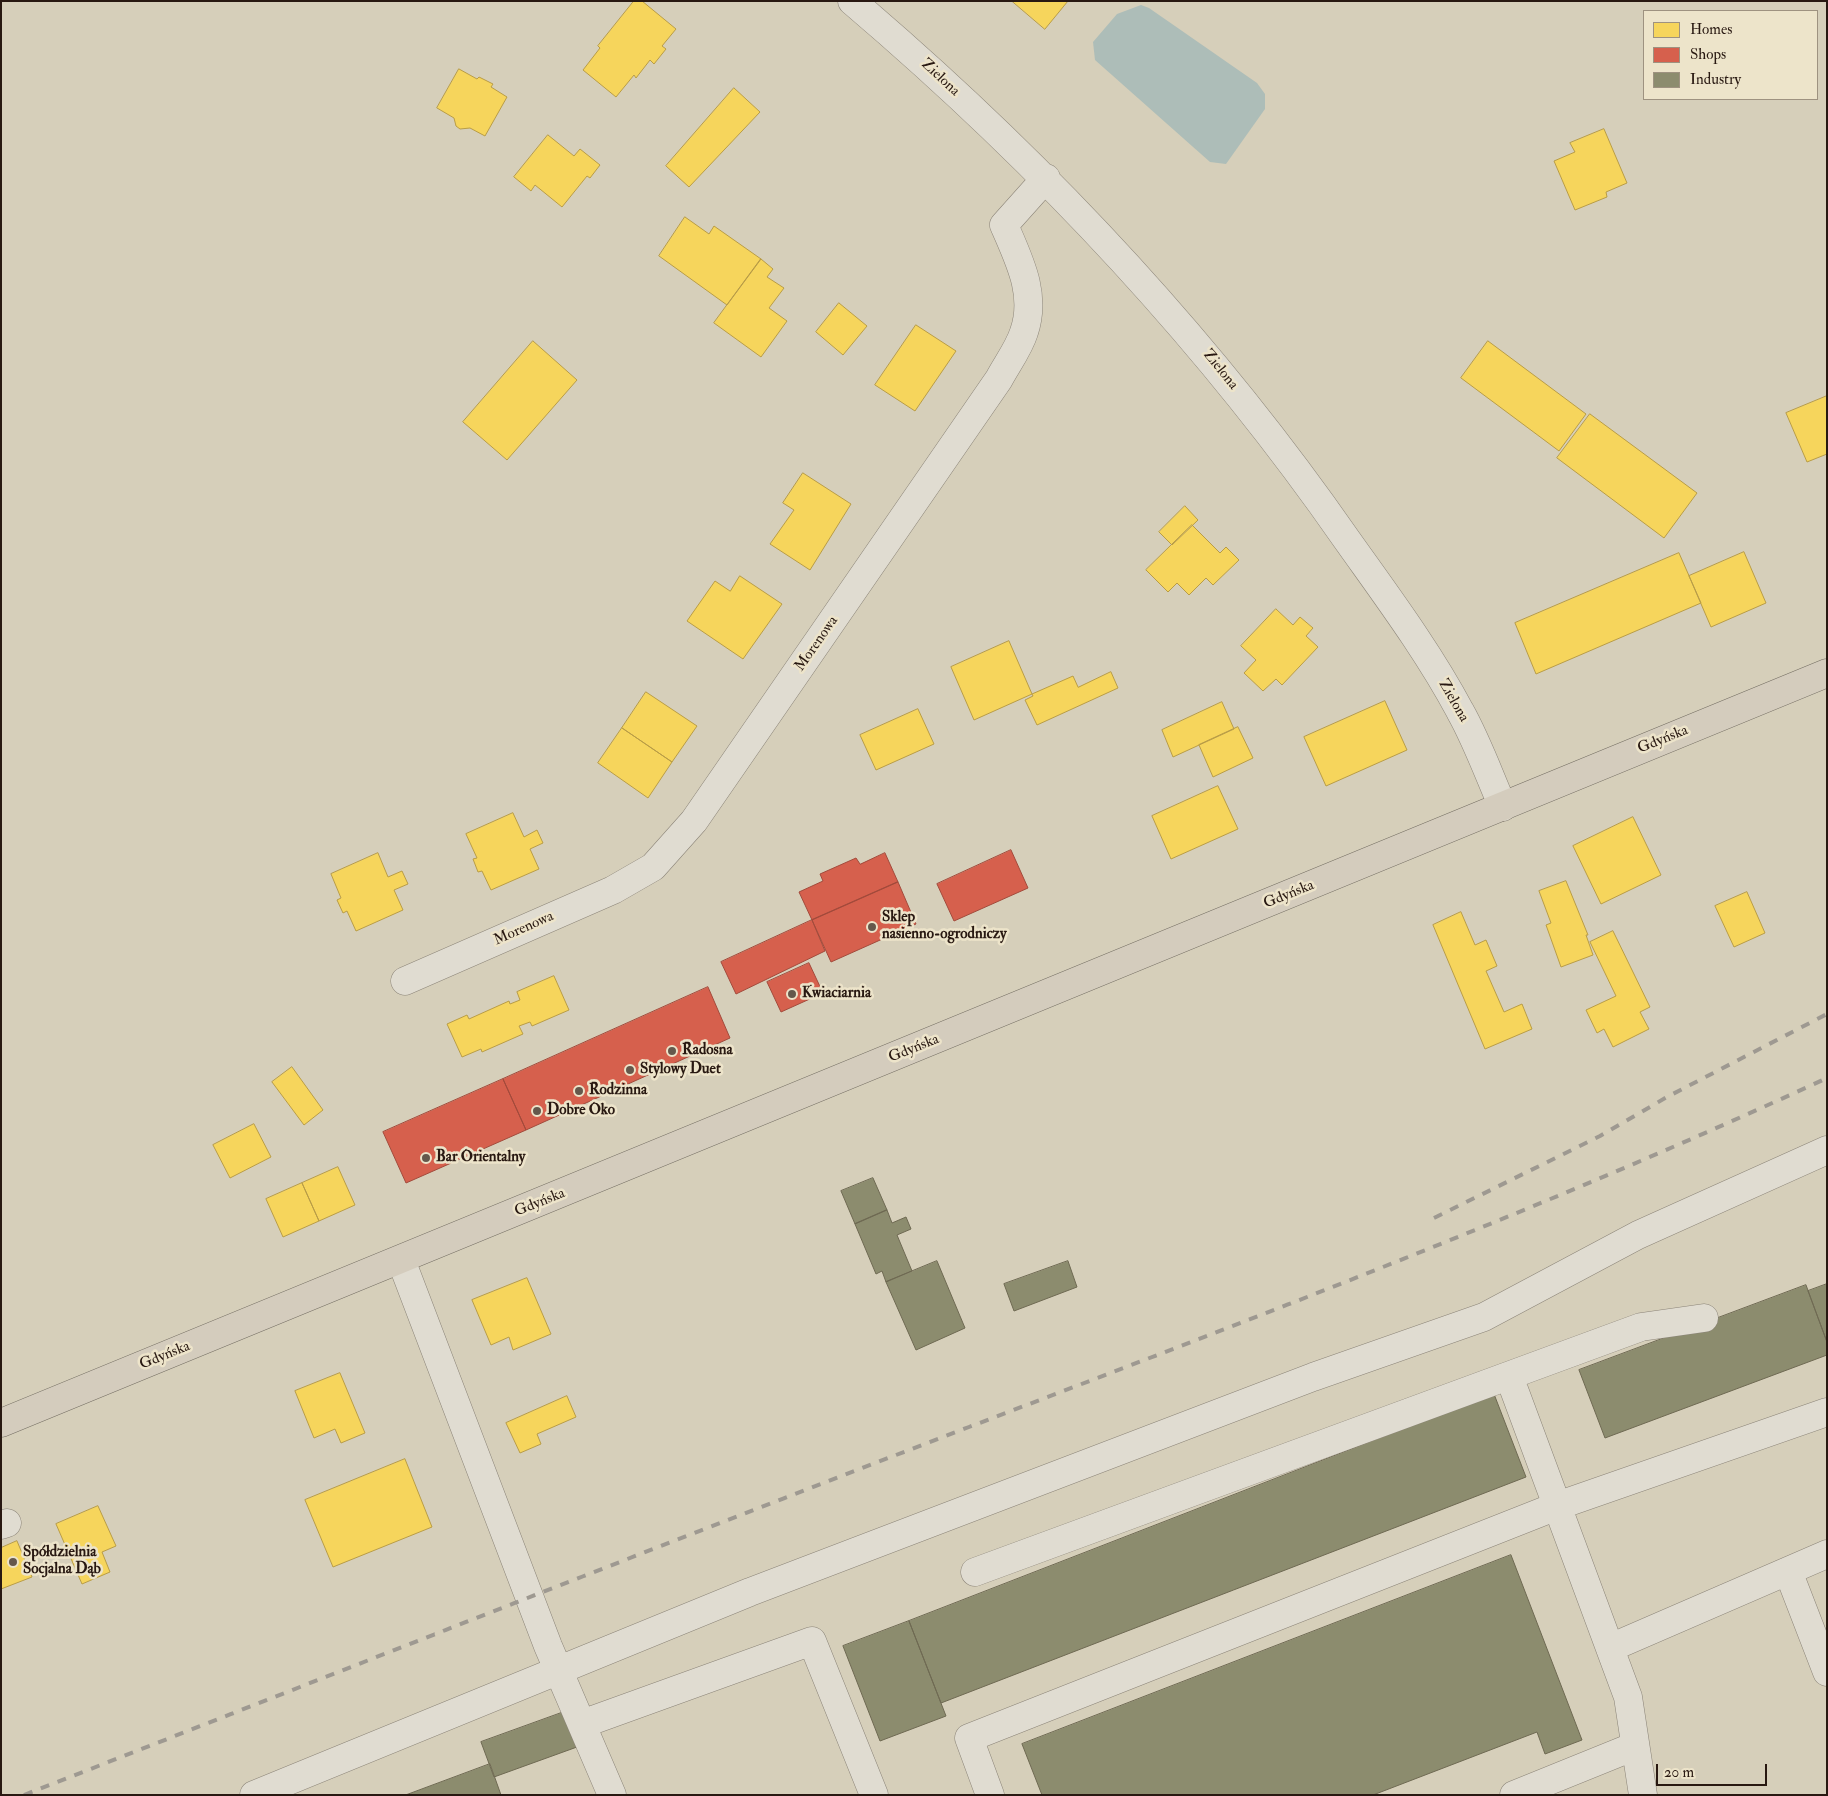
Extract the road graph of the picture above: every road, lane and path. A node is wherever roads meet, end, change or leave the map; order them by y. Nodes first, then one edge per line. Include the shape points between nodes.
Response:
1 (852, 1) edge
2 (1046, 178) junction
3 (1827, 673) edge
4 (1503, 807) junction
5 (405, 981) dead end
6 (1827, 1150) edge
7 (401, 1260) junction
8 (1704, 1318) dead end
9 (1509, 1376) junction
10 (1827, 1412) edge
11 (1, 1423) edge
12 (1558, 1506) junction
13 (1827, 1554) edge
14 (1788, 1570) junction
15 (975, 1572) dead end
16 (1610, 1648) junction
17 (558, 1670) junction
18 (1827, 1672) edge
19 (582, 1724) junction
20 (1635, 1746) junction
21 (254, 1795) edge
22 (612, 1795) edge
23 (874, 1795) edge
24 (990, 1795) edge
25 (1514, 1795) edge
26 (1642, 1795) edge

1 - 2 street, Zielona via 925,63
2 - 4 street, Zielona via 1188,332 1310,486 1460,711
2 - 5 street, Morenowa via 1004,225 1027,280 1028,310 1024,332 999,379 694,821 653,867 613,890
3 - 4 main road, Gdyńska
4 - 7 main road, Gdyńska
6 - 17 street via 1638,1235 1484,1317 1313,1378 768,1585
7 - 11 main road, Gdyńska
7 - 17 street
8 - 9 street via 1642,1327
9 - 12 street
9 - 15 street
10 - 12 street
12 - 16 street
12 - 24 street via 969,1738
13 - 14 street
14 - 16 street
14 - 18 street
16 - 20 street via 1628,1697
17 - 19 street
17 - 21 street
19 - 22 street
19 - 23 street via 812,1641
20 - 25 street
20 - 26 street

